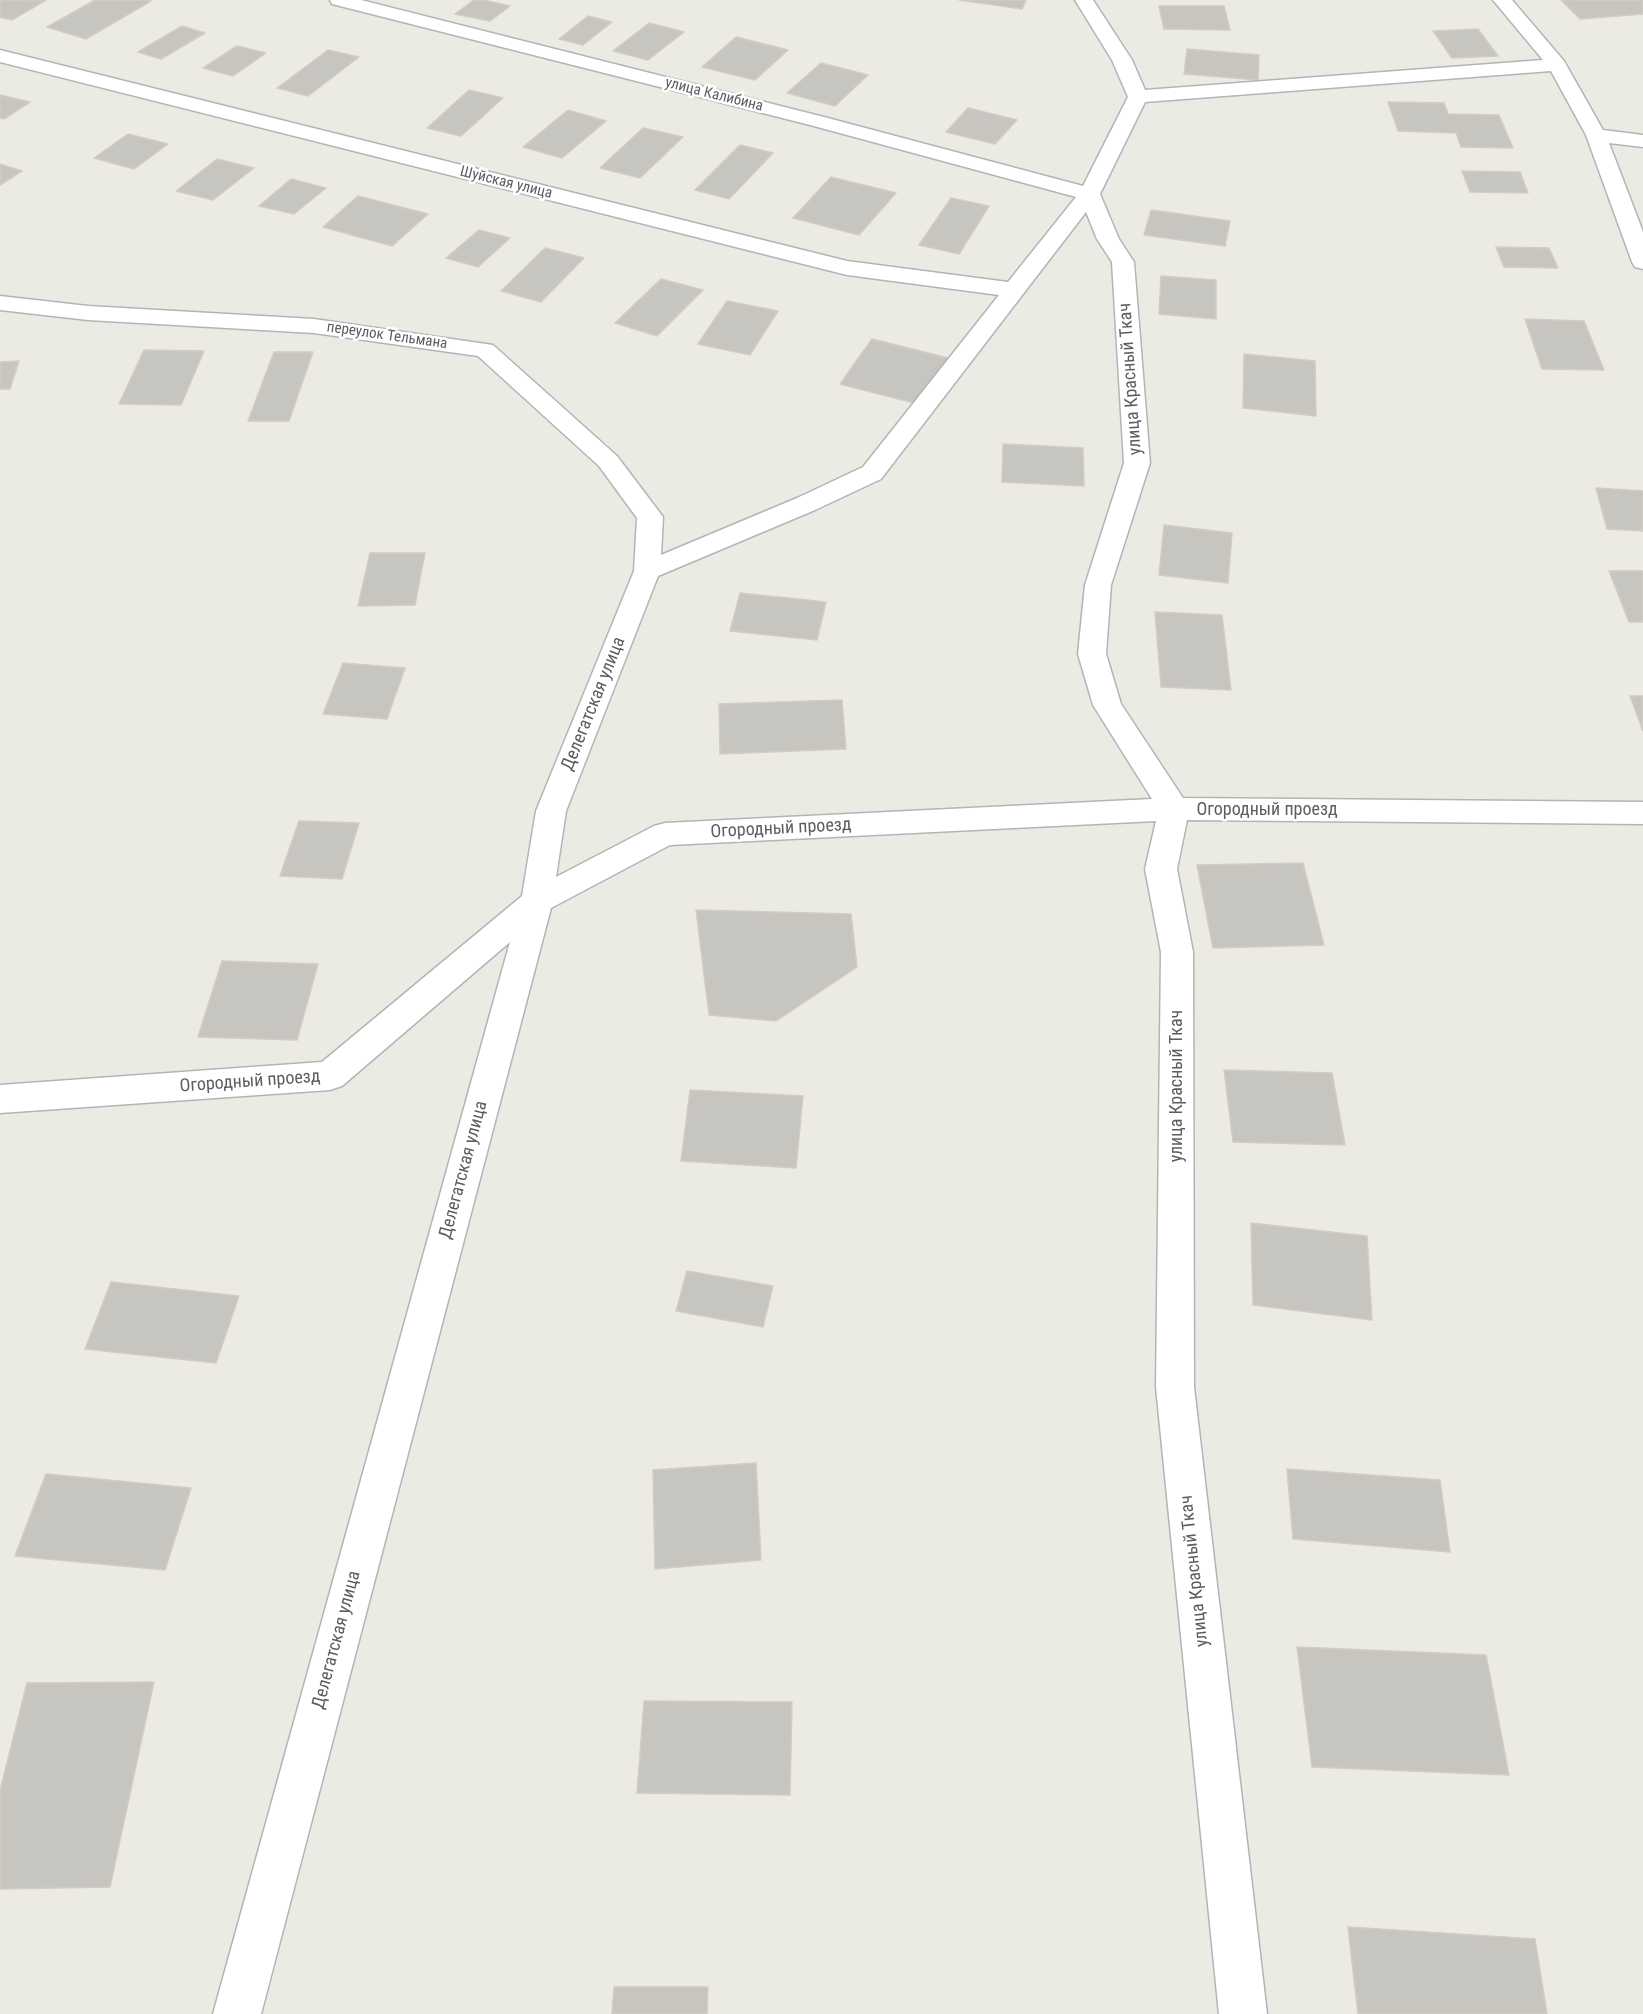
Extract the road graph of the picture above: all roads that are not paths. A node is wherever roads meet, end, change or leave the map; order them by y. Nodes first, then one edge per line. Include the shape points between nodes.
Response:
1 (339, 0) edge
2 (1084, 0) edge
3 (1502, 0) edge
4 (0, 56) edge
5 (1557, 66) junction
6 (1138, 97) junction
7 (1596, 135) junction
8 (1643, 141) edge
9 (1089, 194) junction
10 (1643, 262) edge
11 (1015, 290) junction
12 (0, 303) edge
13 (647, 571) junction
14 (1174, 809) junction
15 (1643, 813) edge
16 (537, 901) junction
17 (0, 1099) edge
18 (237, 2014) edge
19 (1243, 2014) edge

1 - 9 street, улица Калибина
2 - 6 street via 1122,60
3 - 5 street
4 - 11 street, Шуйская улица via 848,268
5 - 6 street
5 - 7 street
6 - 9 street
7 - 8 street
7 - 10 street
9 - 11 street
9 - 14 street, улица Красный Ткач via 1108,239 1123,262 1137,463 1098,585 1092,654 1107,705
11 - 13 street via 872,473
12 - 13 street, переулок Тельмана via 88,313 314,326 485,350 608,461 650,517
13 - 16 street, Делегатская улица via 551,811
14 - 15 street, Огородный проезд
14 - 16 street, Огородный проезд via 665,834
14 - 19 street, улица Красный Ткач via 1161,869 1177,952 1175,1387
16 - 17 street, Огородный проезд via 330,1076
16 - 18 street, Делегатская улица

